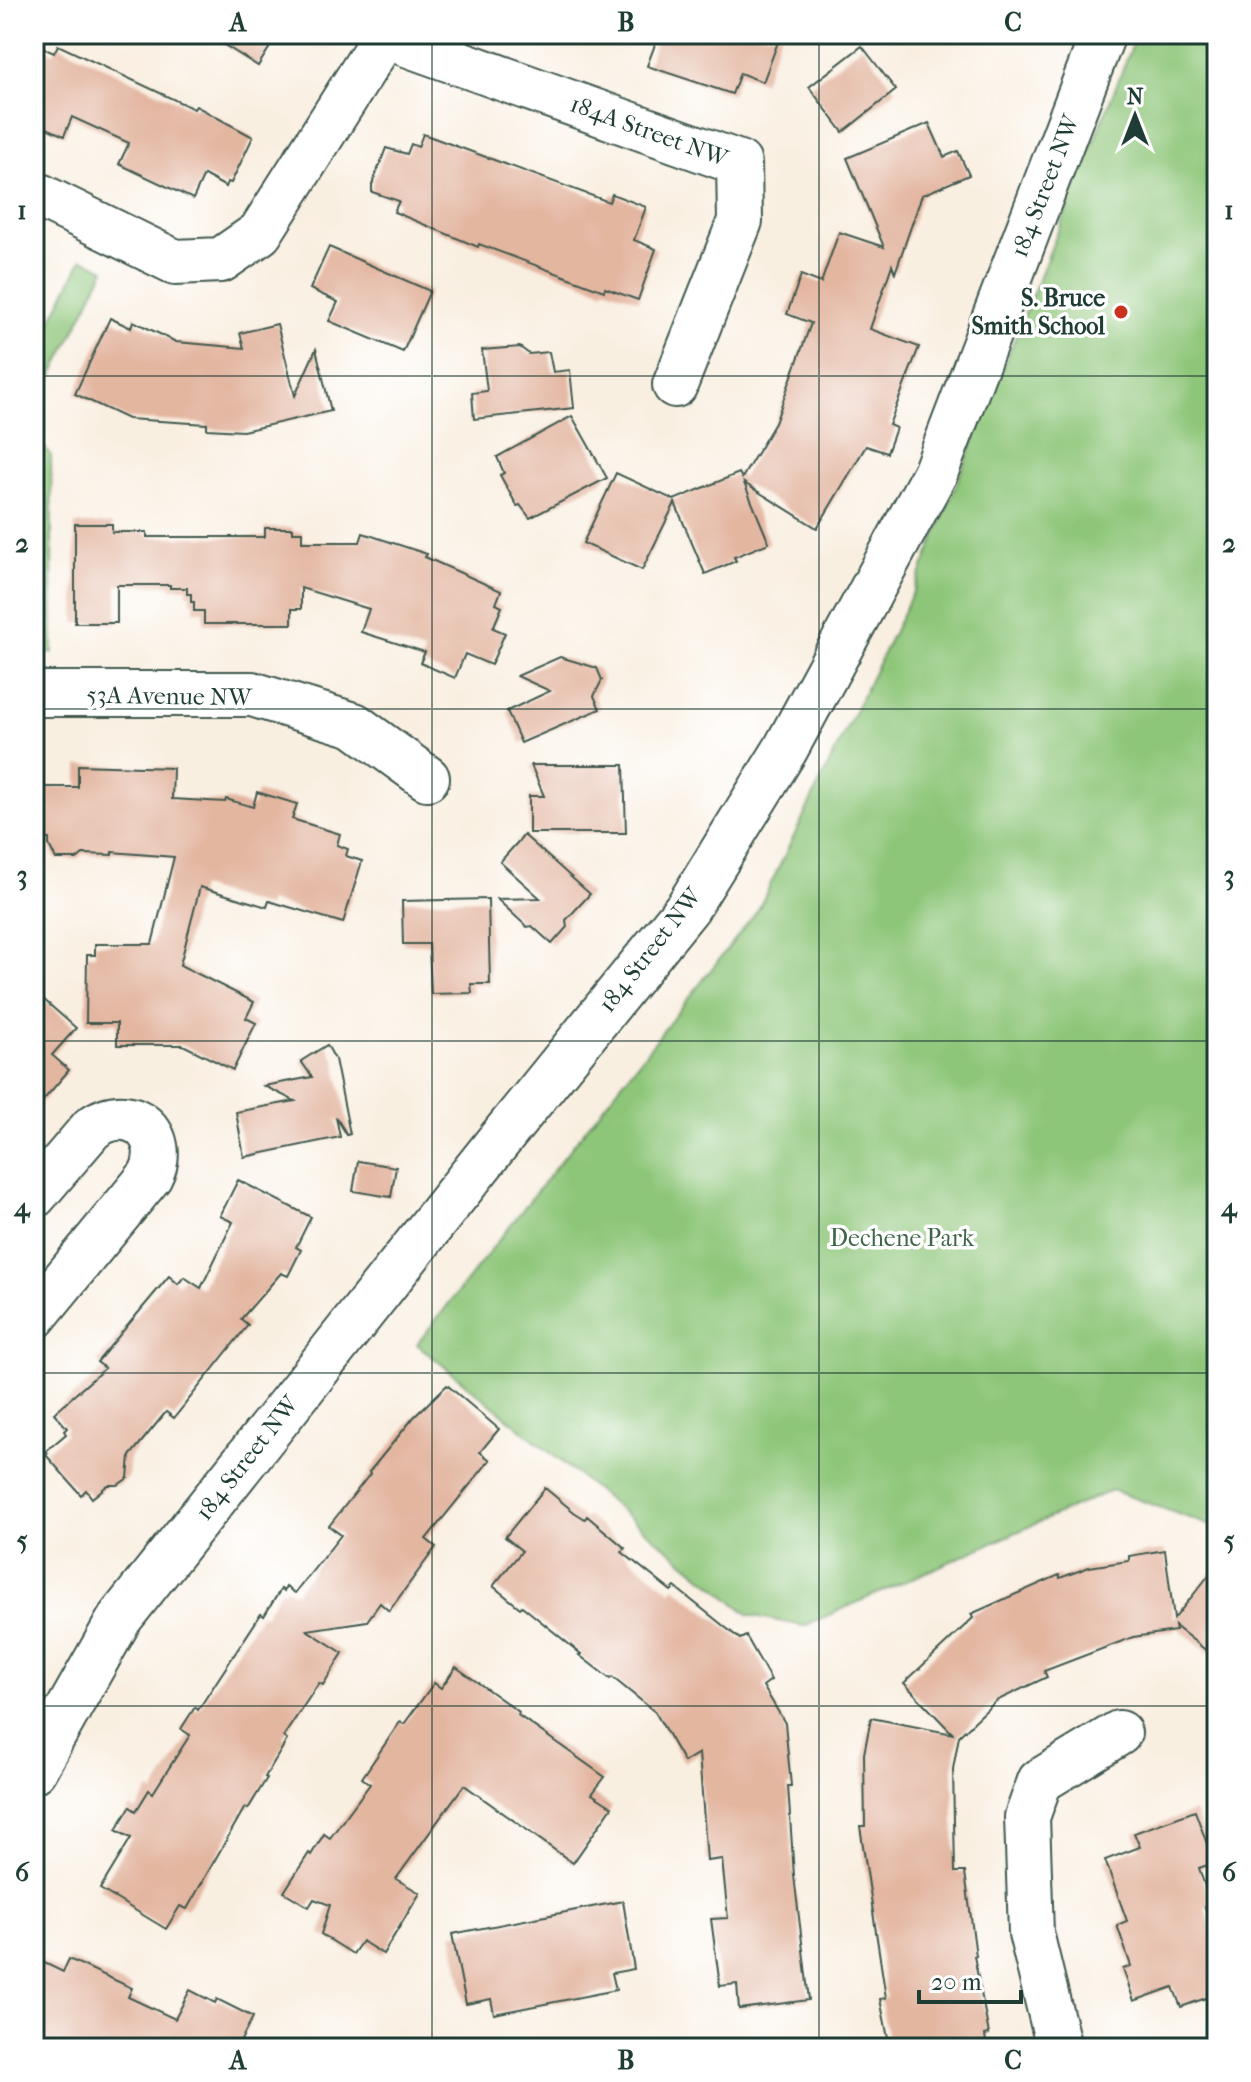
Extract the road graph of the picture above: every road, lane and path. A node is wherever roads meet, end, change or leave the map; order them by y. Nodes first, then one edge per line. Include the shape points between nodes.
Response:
1 (1103, 34) edge
2 (385, 35) edge
3 (34, 193) edge
4 (675, 385) dead end
5 (34, 694) edge
6 (427, 778) dead end
7 (34, 1196) edge
8 (34, 1317) edge
9 (1119, 1733) dead end
10 (34, 1770) edge
11 (1059, 2048) edge

1 - 10 street, 184 Street NW via 936,471 777,763 688,907 120,1618
2 - 3 street, 184A Street NW via 260,233 221,260 175,262
2 - 4 street, 184A Street NW via 739,163 740,221
5 - 6 street, 53A Avenue NW via 252,694 354,725
7 - 8 street via 102,1120 126,1117 150,1134 155,1166 150,1176
9 - 11 street via 1040,1781 1027,1817 1031,1933

